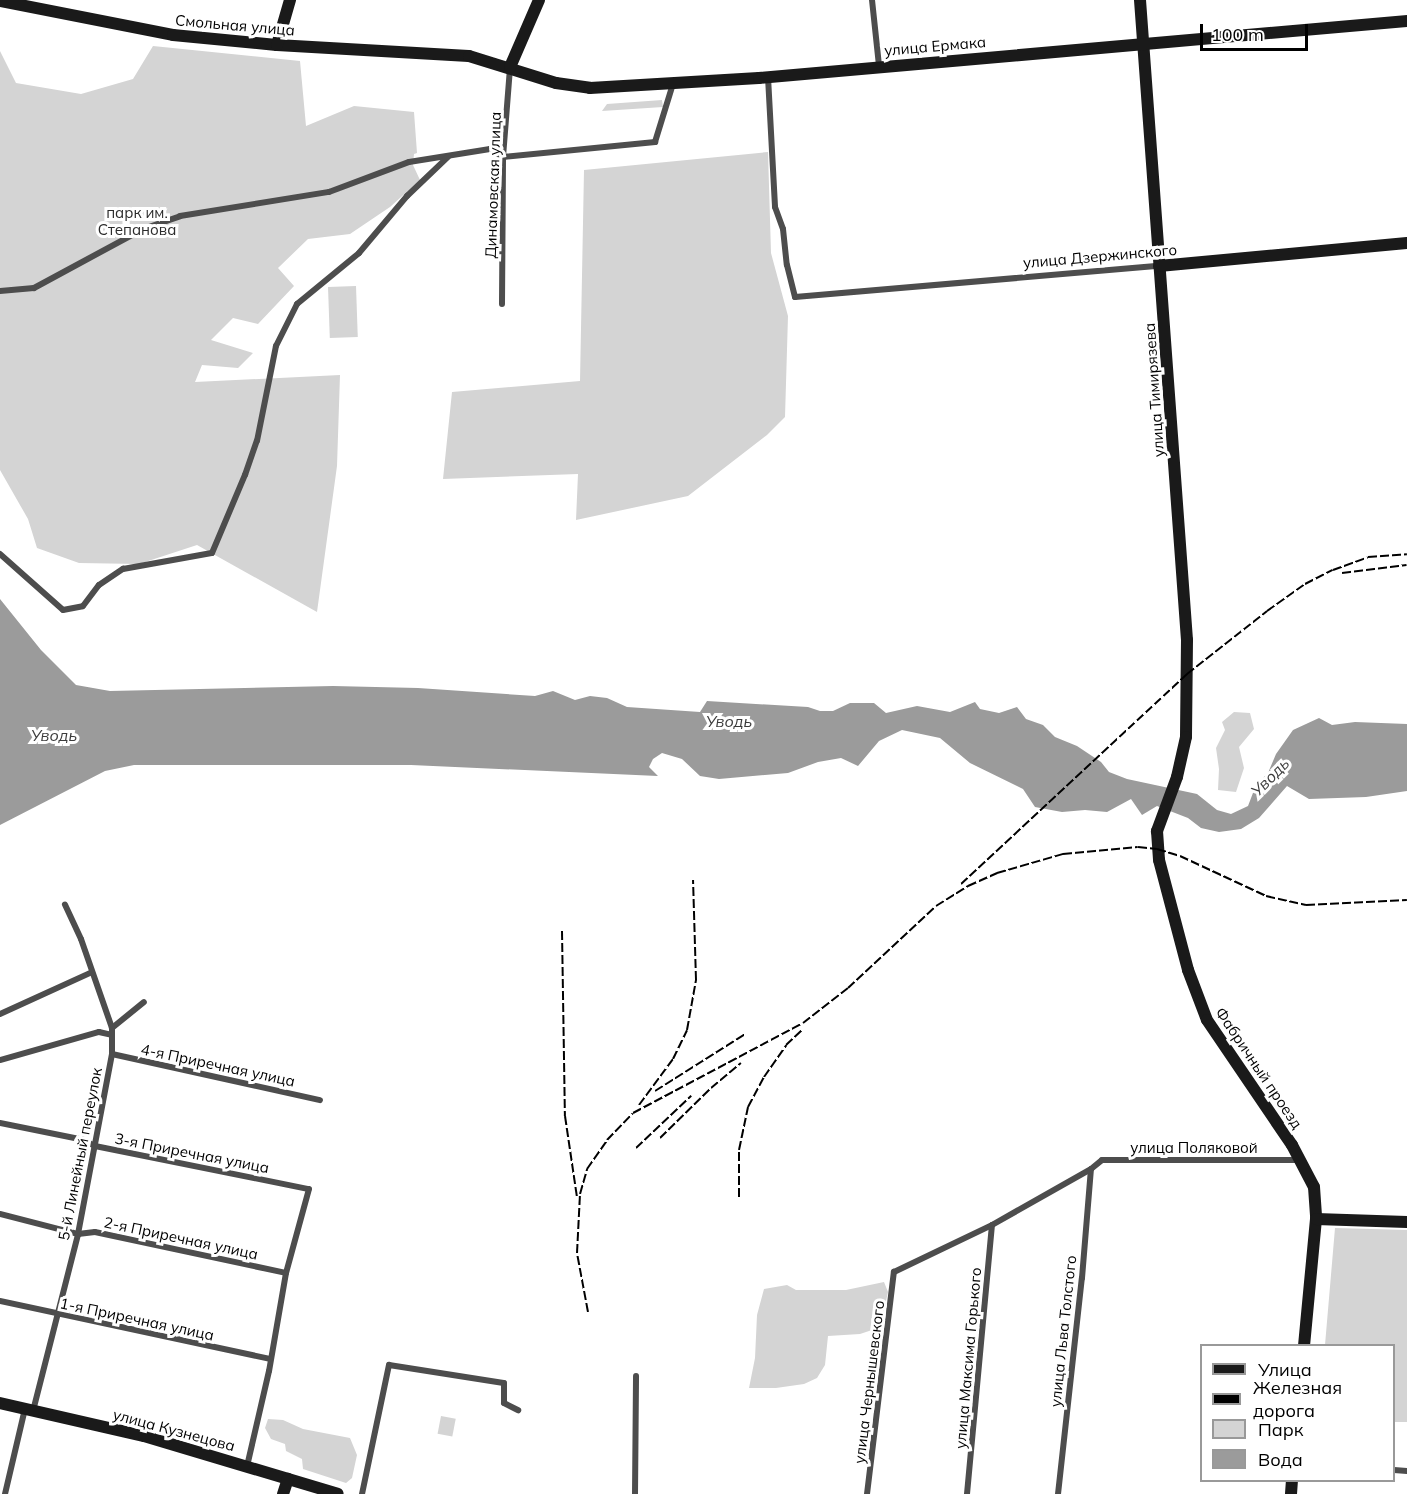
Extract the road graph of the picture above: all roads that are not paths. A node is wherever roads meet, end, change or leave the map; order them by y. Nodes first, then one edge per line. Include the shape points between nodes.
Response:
1 (290, 0) edge
2 (539, 0) edge
3 (872, 0) edge
4 (1140, 0) edge
5 (0, 1) edge
6 (1407, 21) edge
7 (1142, 42) junction
8 (277, 45) junction
9 (469, 56) joint
10 (879, 66) junction
11 (510, 67) junction
12 (768, 77) junction
13 (673, 83) junction
14 (448, 156) junction
15 (503, 157) junction
16 (1407, 243) edge
17 (1159, 266) junction
18 (0, 291) edge
19 (502, 304) dead end
20 (0, 554) edge
21 (1161, 818) joint
22 (65, 905) dead end
23 (92, 972) junction
24 (144, 1002) dead end
25 (0, 1014) edge
26 (112, 1031) junction
27 (111, 1054) junction
28 (0, 1060) edge
29 (320, 1100) dead end
30 (0, 1123) edge
31 (95, 1146) junction
32 (1301, 1159) junction
33 (1090, 1169) junction
34 (0, 1214) edge
35 (1316, 1219) junction
36 (1407, 1222) edge
37 (992, 1225) junction
38 (78, 1234) junction
39 (894, 1272) joint
40 (286, 1273) junction
41 (0, 1301) edge
42 (56, 1314) junction
43 (1304, 1344) edge
44 (270, 1359) junction
45 (636, 1376) dead end
46 (0, 1403) edge
47 (29, 1410) junction
48 (518, 1410) dead end
49 (247, 1466) junction
50 (288, 1479) junction
51 (5, 1494) edge
52 (283, 1494) edge
53 (338, 1494) edge
54 (362, 1494) edge
55 (635, 1494) edge
56 (867, 1494) edge
57 (967, 1494) edge
58 (1058, 1494) edge

1 - 8 main road
2 - 11 main road
3 - 10 street
4 - 7 main road, улица Тимирязева
5 - 8 main road, Смольная улица via 173,35
6 - 7 main road, улица Ермака
7 - 10 main road, улица Ермака
7 - 17 main road, улица Тимирязева
8 - 9 main road, Смольная улица
9 - 11 main road, улица Ермака
10 - 12 main road, улица Ермака
11 - 13 main road, улица Ермака via 581,87
11 - 15 street, Динамовская улица
12 - 13 main road, улица Ермака
12 - 17 street, улица Дзержинского via 775,207 783,229 795,297
13 - 15 street via 655,142
14 - 15 street via 490,149
14 - 18 street via 409,162 329,192 180,216 143,229 34,288
14 - 20 street via 407,196 359,253 297,304 276,346 257,441 212,553 123,569 99,585 83,606 63,610
15 - 19 street, Динамовская улица
16 - 17 main road, улица Дзержинского
17 - 21 main road, улица Тимирязева via 1187,640 1186,737 1177,777
21 - 32 main road, Фабричный проезд via 1157,831 1159,860 1195,995 1212,1029
22 - 23 street, 5-й Линейный переулок
23 - 25 street
23 - 26 street, 5-й Линейный переулок
24 - 26 street
26 - 27 street, 5-й Линейный переулок
26 - 28 street
27 - 29 street, 4-я Приречная улица
27 - 31 street, 5-й Линейный переулок
30 - 31 street, 3-я Приречная улица via 84,1140
31 - 38 street, 5-й Линейный переулок
31 - 40 street, 3-я Приречная улица via 309,1189
32 - 33 street, улица Поляковой via 1102,1160
32 - 35 main road, Фабричный проезд via 1314,1187
33 - 37 street, улица Поляковой
33 - 58 street, улица Льва Толстого
34 - 38 street, 2-я Приречная улица
35 - 36 main road
35 - 43 main road, Фабричный проезд
37 - 39 street, улица Поляковой
37 - 57 street, улица Максима Горького
38 - 40 street, 2-я Приречная улица via 95,1232
38 - 42 street, 5-й Линейный переулок
39 - 56 street, улица Чернышевского
40 - 44 street
41 - 42 street, 1-я Приречная улица
42 - 44 street, 1-я Приречная улица
42 - 47 street, 5-й Линейный переулок
44 - 49 street
45 - 55 street
46 - 47 main road, улица Кузнецова
47 - 49 main road, улица Кузнецова via 144,1436
47 - 51 street, 5-й Линейный переулок
48 - 54 street via 504,1403 504,1383 389,1365
49 - 50 main road, улица Кузнецова
50 - 52 main road
50 - 53 main road, улица Кузнецова

